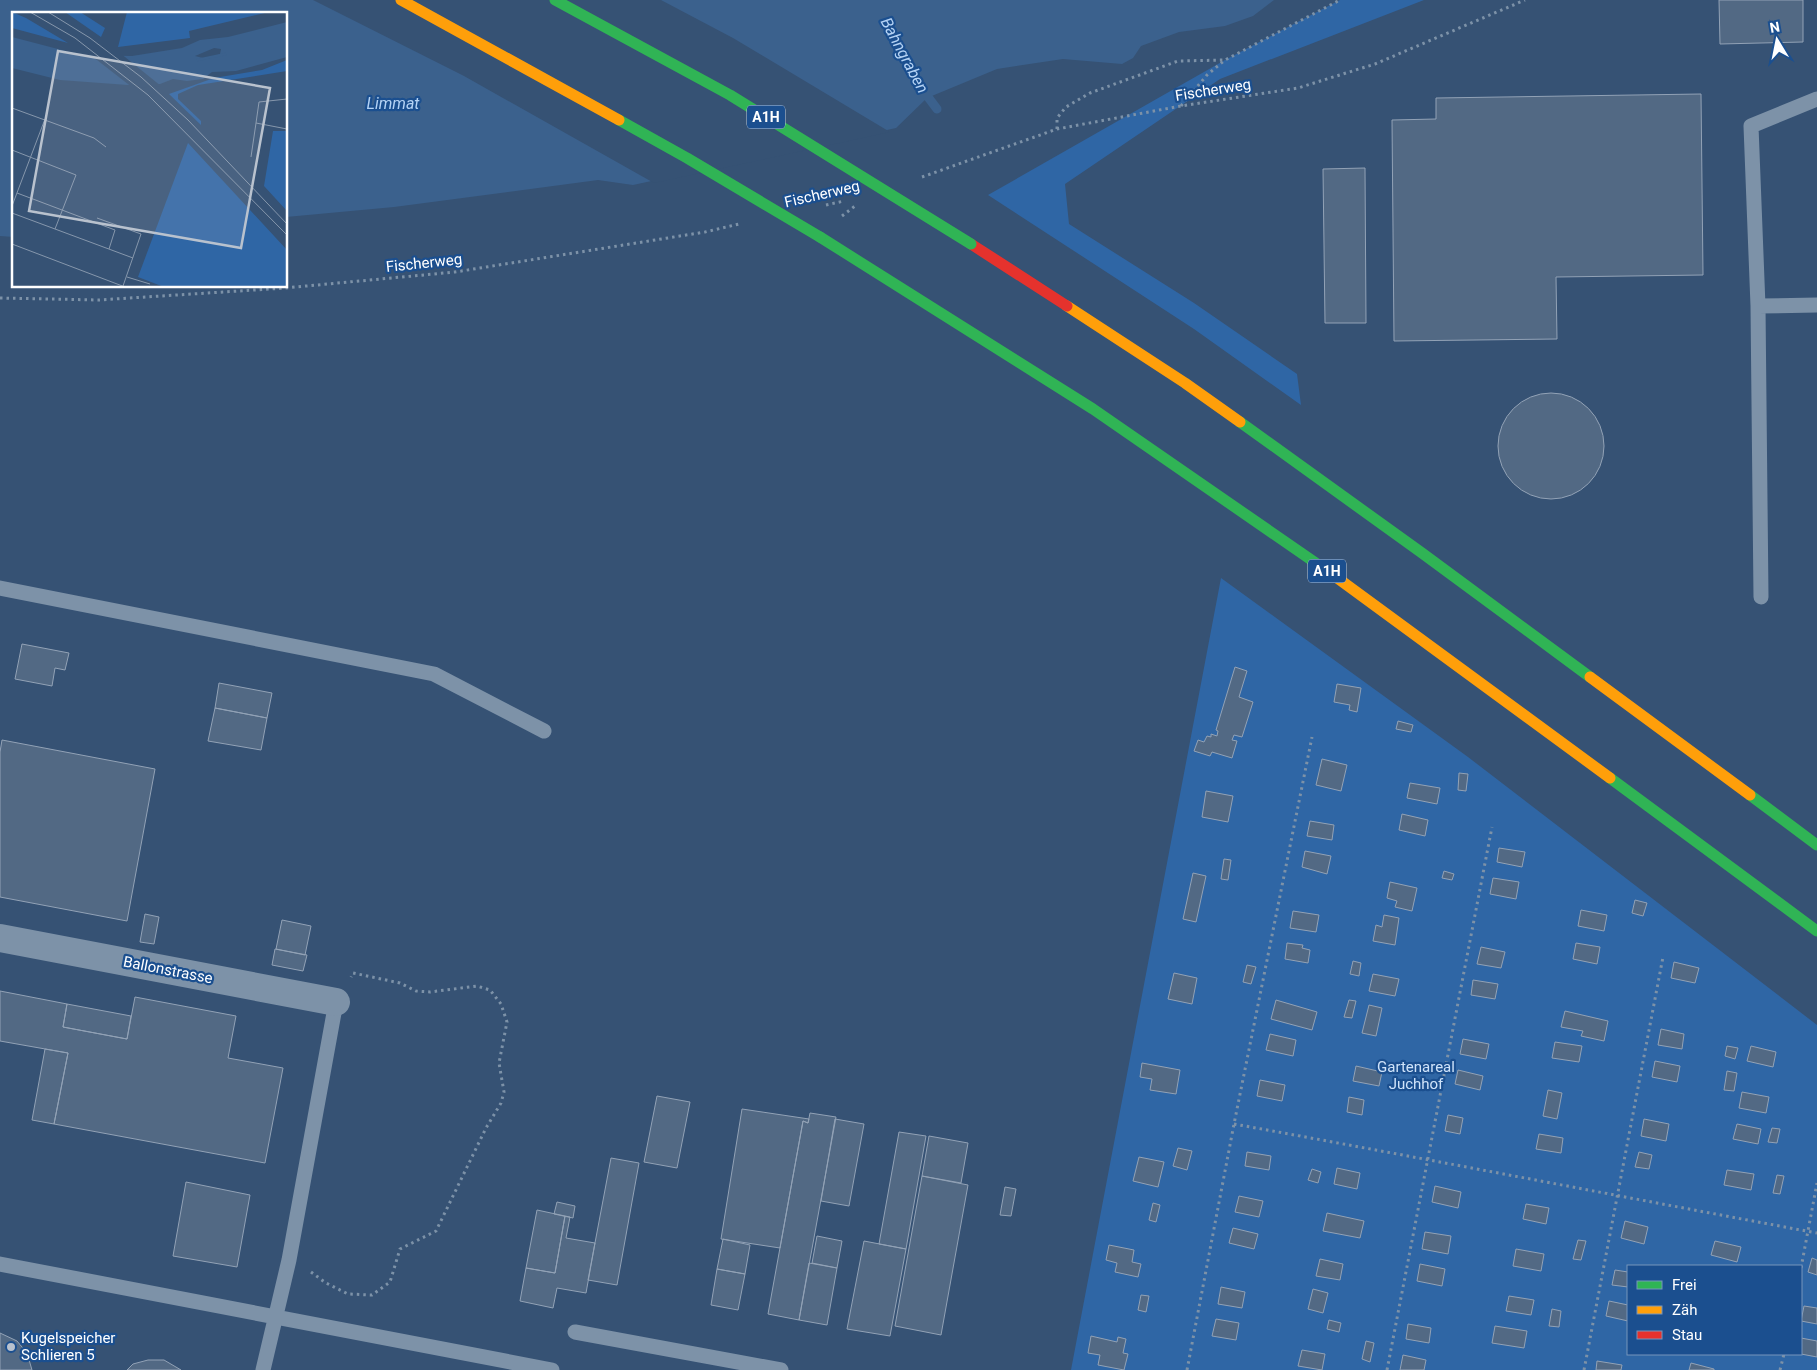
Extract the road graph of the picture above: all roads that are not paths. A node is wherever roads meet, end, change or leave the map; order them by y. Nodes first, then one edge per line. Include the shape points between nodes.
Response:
1 (401, 0) edge
2 (555, 0) edge
3 (1817, 99) edge
4 (1817, 305) edge
5 (1758, 306) junction
6 (0, 588) edge
7 (1761, 596) dead end
8 (544, 731) dead end
9 (1817, 845) edge
10 (1817, 931) edge
11 (0, 938) edge
12 (336, 1002) joint
13 (0, 1264) edge
14 (274, 1316) junction
15 (575, 1332) dead end
16 (263, 1370) edge
17 (552, 1370) edge
18 (781, 1370) edge

1 - 10 highway, A1H, bridge via 678,153 820,237 1093,409 1340,580
2 - 9 highway, A1H, bridge via 730,95 971,244 1185,384
3 - 5 lane via 1751,126
4 - 5 lane
5 - 7 lane
6 - 8 lane via 434,674
11 - 12 street, Ballonstrasse
12 - 14 lane via 288,1260
13 - 14 lane
14 - 16 lane
14 - 17 lane
15 - 18 lane

